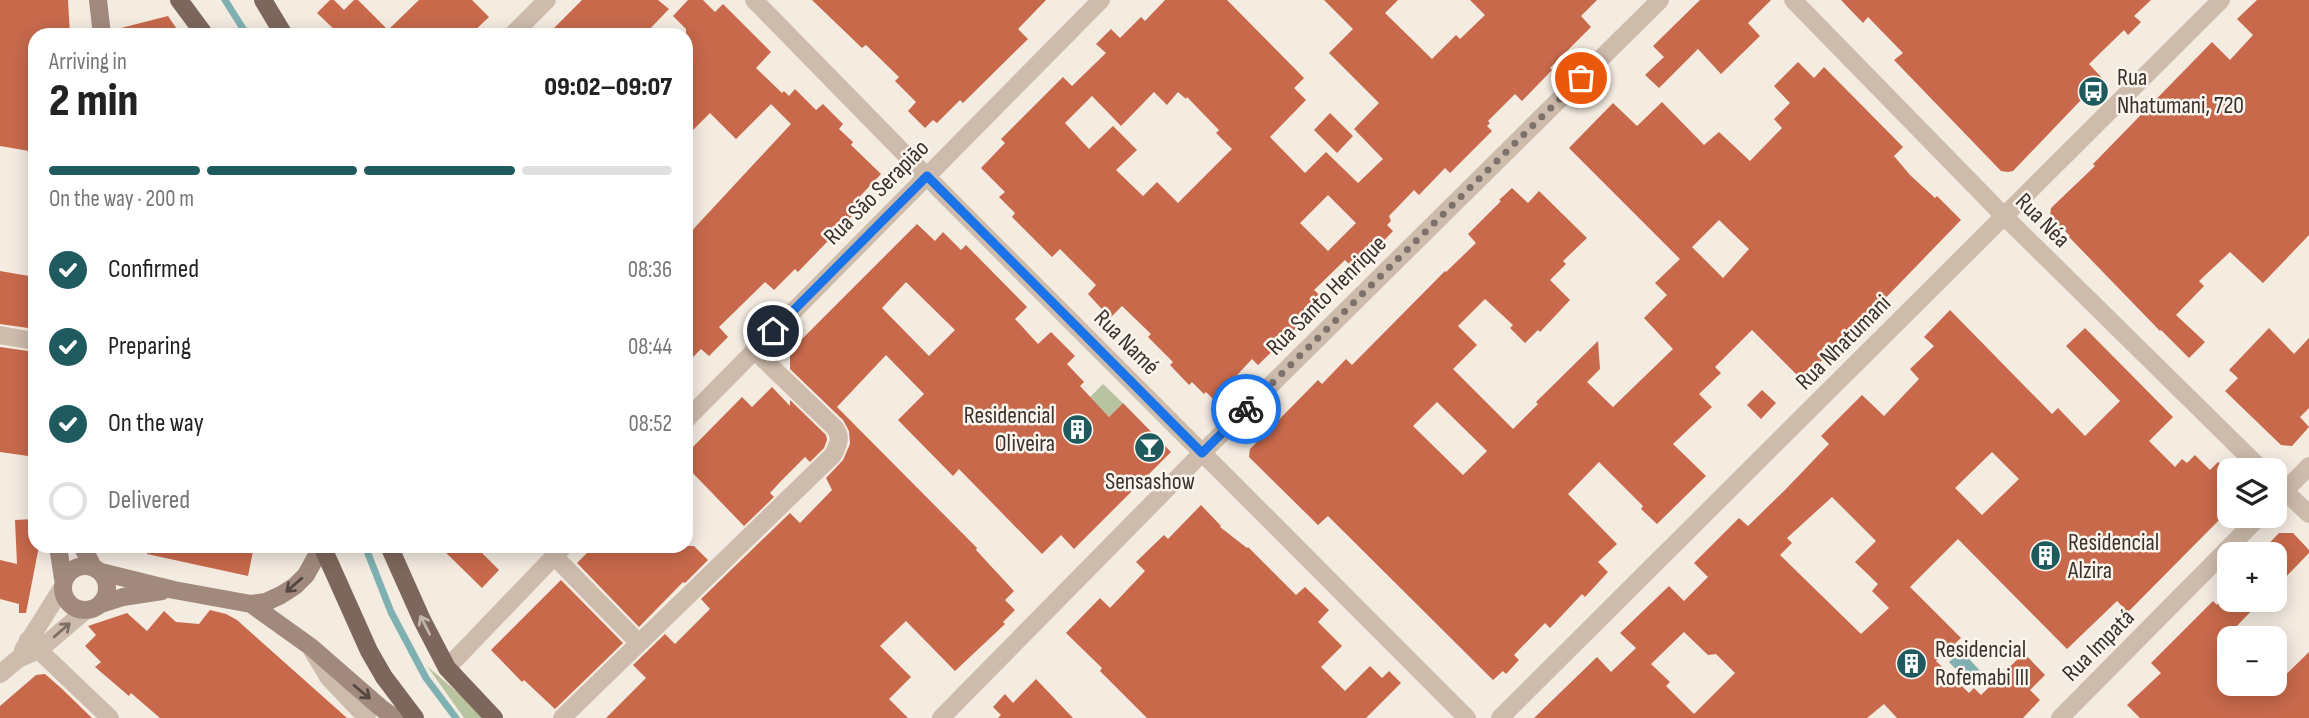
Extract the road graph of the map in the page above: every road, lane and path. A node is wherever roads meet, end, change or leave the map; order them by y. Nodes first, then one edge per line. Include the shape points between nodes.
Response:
1 (98, 0) edge
2 (179, 0) edge
3 (263, 0) edge
4 (547, 0) edge
5 (754, 0) edge
6 (1101, 0) edge
7 (1660, 0) edge
8 (1793, 0) edge
9 (2221, 0) edge
10 (101, 28) edge
11 (200, 28) edge
12 (280, 28) edge
13 (519, 28) edge
14 (927, 176) junction
15 (2004, 216) junction
16 (0, 335) edge
17 (28, 340) edge
18 (754, 350) junction
19 (693, 413) edge
20 (1202, 453) junction
21 (2250, 458) edge
22 (2309, 466) edge
23 (2287, 484) edge
24 (2287, 498) edge
25 (2309, 514) edge
26 (2248, 528) edge
27 (59, 553) edge
28 (87, 553) edge
29 (318, 553) edge
30 (325, 553) edge
31 (392, 553) edge
32 (557, 553) edge
33 (561, 553) edge
34 (97, 569) junction
35 (63, 584) junction
36 (174, 590) junction
37 (251, 604) junction
38 (93, 607) junction
39 (639, 643) junction
40 (34, 645) junction
41 (311, 646) junction
42 (447, 668) junction
43 (0, 674) edge
44 (110, 718) edge
45 (367, 718) edge
46 (395, 718) edge
47 (415, 718) edge
48 (494, 718) edge
49 (562, 718) edge
50 (941, 718) edge
51 (1467, 718) edge
52 (1500, 718) edge
53 (2060, 718) edge

1 - 10 street
2 - 11 main road
3 - 12 main road
4 - 13 street
5 - 14 street, Rua Namé
6 - 14 street, Rua São Serapião
7 - 20 street, Rua Santo Henrique
8 - 15 street, Rua Néa
9 - 15 street, Rua Nhatumani
14 - 18 street, Rua São Serapião
14 - 20 street, Rua Namé
15 - 21 street, Rua Néa
15 - 52 street, Rua Nhatumani
16 - 17 street
18 - 19 street, Rua São Serapião
18 - 39 street via 835,428 839,444 833,455
20 - 50 street, Rua Santo Henrique
20 - 51 street, Rua Namé
22 - 23 street
24 - 25 street
26 - 53 street, Rua Impatá
27 - 35 street
28 - 34 street
29 -> 37 street via 295,586 266,602
30 - 47 main road via 369,651
42 -> 31 main road
32 - 42 street
33 - 39 street
34 - 35 street via 76,567
34 - 36 street
34 - 38 street via 108,588 106,597
35 - 38 street via 68,604 76,609
35 - 40 street
36 - 37 street
36 - 38 street via 123,597
37 - 41 street
40 -> 38 street
39 - 49 street
40 - 43 street
40 - 44 street
41 - 45 street via 329,678
41 -> 46 street
42 - 48 main road

